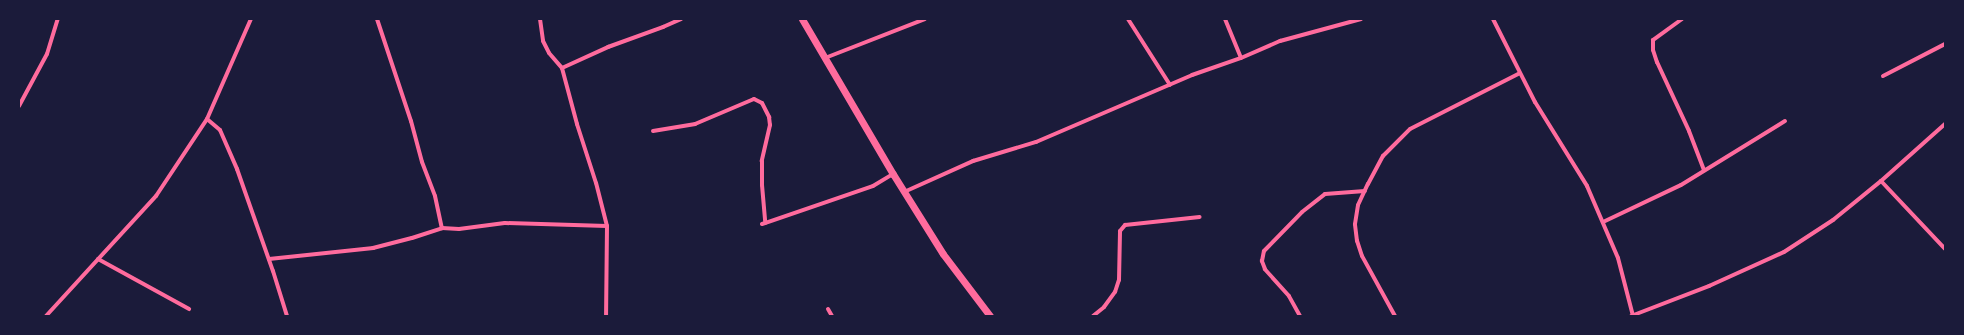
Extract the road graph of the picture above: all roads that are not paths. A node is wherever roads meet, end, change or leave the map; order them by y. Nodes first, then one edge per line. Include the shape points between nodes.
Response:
1 (58, 19) edge
2 (251, 19) edge
3 (377, 19) edge
4 (540, 19) edge
5 (681, 19) edge
6 (802, 19) edge
7 (925, 19) edge
8 (1128, 19) edge
9 (1225, 19) edge
10 (1361, 19) edge
11 (1493, 19) edge
12 (1682, 19) edge
13 (1945, 44) edge
14 (825, 58) junction
15 (1241, 58) junction
16 (562, 68) junction
17 (1520, 73) junction
18 (1883, 76) dead end
19 (1170, 85) junction
20 (19, 106) edge
21 (207, 119) junction
22 (1785, 121) dead end
23 (1945, 124) edge
24 (653, 131) dead end
25 (1704, 170) junction
26 (893, 174) junction
27 (1881, 181) junction
28 (1365, 191) junction
29 (904, 192) junction
30 (1200, 217) dead end
31 (1603, 222) junction
32 (607, 226) junction
33 (442, 228) junction
34 (1945, 249) edge
35 (98, 259) junction
36 (269, 259) junction
37 (189, 309) dead end
38 (828, 309) dead end
39 (46, 316) edge
40 (287, 316) edge
41 (606, 316) edge
42 (832, 316) edge
43 (990, 316) edge
44 (1092, 316) edge
45 (1300, 316) edge
46 (1395, 316) edge
47 (1632, 316) edge

1 - 20 street via 47,54
2 - 21 street
3 - 33 street via 435,196
4 - 16 street via 543,41 549,54
5 - 16 street
6 - 14 street
7 - 14 street
8 - 19 street
9 - 15 street
10 - 15 street via 1280,41
11 - 17 street
12 - 25 street via 1653,40 1653,50
13 - 18 street
14 - 26 street
15 - 19 street
16 - 32 street
17 - 28 street via 1410,129 1382,156
17 - 31 street via 1587,186
19 - 29 street via 1036,142 972,161
21 - 35 street via 156,196
21 - 36 street via 220,130 237,169
22 - 25 street
23 - 27 street
24 - 26 street via 695,124 754,99 762,103 770,125 762,162 764,223 873,186
25 - 31 street via 1681,185
26 - 29 street
27 - 34 street
27 - 47 street via 1833,220 1784,252 1709,286
28 - 45 street via 1325,194 1302,212 1264,251 1262,261 1265,269 1289,296
28 - 46 street via 1358,205 1355,224 1357,241 1362,256
29 - 43 street via 943,254
30 - 44 street via 1125,225 1120,231 1119,280 1115,292 1104,307
31 - 47 street via 1618,258
32 - 33 street via 505,223 459,229
32 - 41 street
33 - 36 street via 373,248
35 - 37 street
35 - 39 street
36 - 40 street
38 - 42 street

